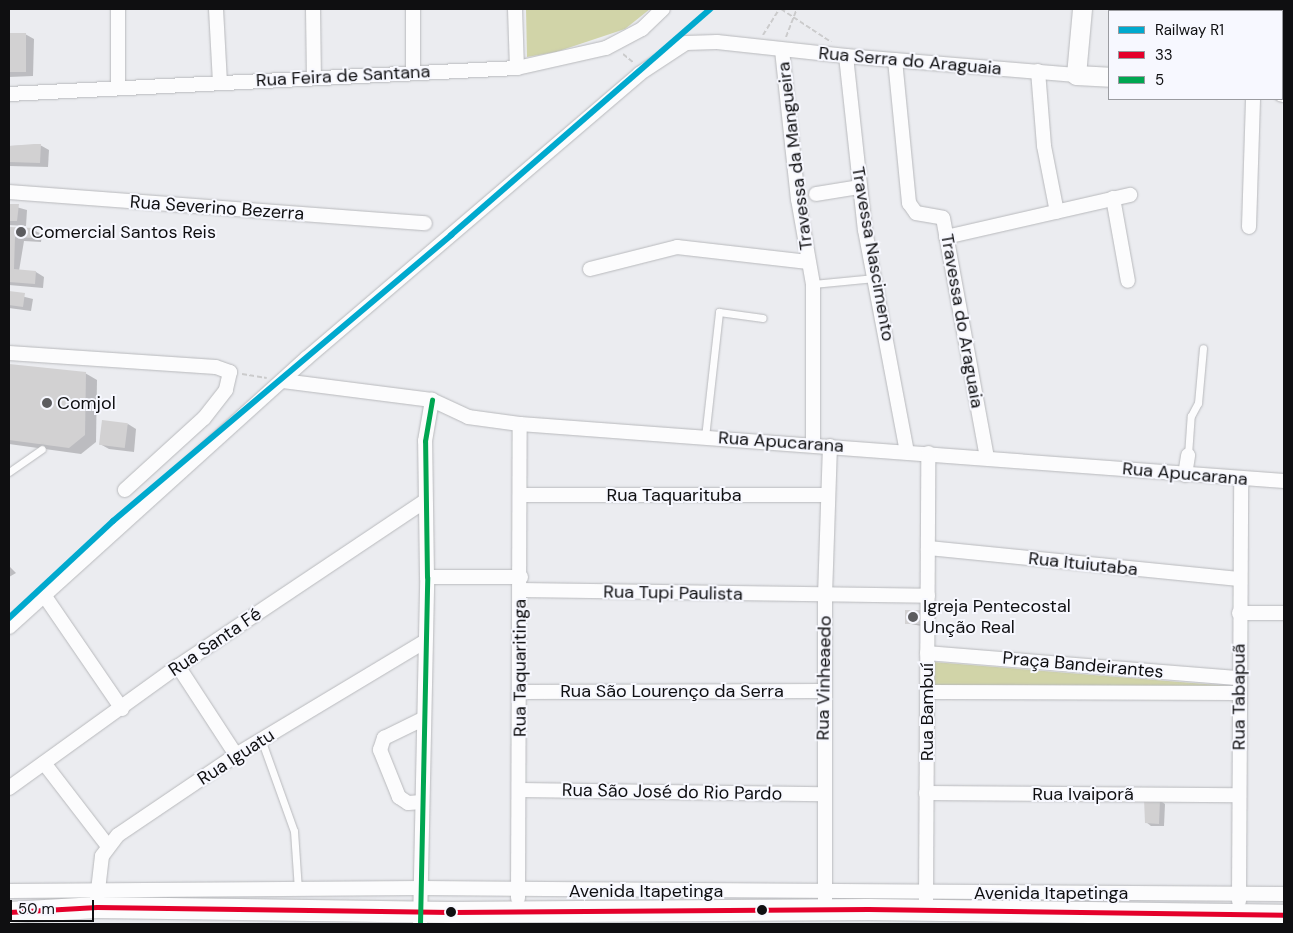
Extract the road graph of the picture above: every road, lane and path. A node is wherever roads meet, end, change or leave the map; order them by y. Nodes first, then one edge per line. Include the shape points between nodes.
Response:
1 (118, 9) edge
2 (216, 9) edge
3 (313, 9) edge
4 (413, 9) edge
5 (515, 9) edge
6 (663, 9) edge
7 (780, 9) edge
8 (797, 9) edge
9 (1082, 9) edge
10 (1233, 9) edge
11 (1248, 10) edge
12 (794, 16) junction
13 (615, 44) junction
14 (755, 47) junction
15 (782, 50) junction
16 (846, 56) junction
17 (895, 60) junction
18 (651, 66) junction
19 (517, 68) junction
20 (413, 71) junction
21 (1038, 71) junction
22 (1076, 74) junction
23 (314, 77) junction
24 (1108, 77) edge
25 (220, 83) junction
26 (118, 87) junction
27 (9, 94) edge
28 (1253, 100) edge
29 (859, 187) junction
30 (9, 192) edge
31 (816, 194) dead end
32 (1130, 195) dead end
33 (1112, 198) junction
34 (1057, 212) junction
35 (425, 223) dead end
36 (1249, 227) dead end
37 (946, 237) junction
38 (808, 262) junction
39 (590, 269) dead end
40 (875, 278) junction
41 (1128, 281) dead end
42 (813, 284) junction
43 (763, 318) dead end
44 (1203, 348) dead end
45 (9, 353) edge
46 (230, 372) junction
47 (283, 381) junction
48 (432, 400) junction
49 (520, 424) junction
50 (705, 437) junction
51 (813, 444) junction
52 (830, 446) junction
53 (42, 449) dead end
54 (907, 452) junction
55 (928, 453) junction
56 (1188, 455) joint
57 (987, 458) junction
58 (9, 472) edge
59 (1186, 475) junction
60 (1241, 479) junction
61 (1284, 481) edge
62 (125, 490) dead end
63 (521, 495) junction
64 (828, 495) junction
65 (425, 502) junction
66 (928, 548) junction
67 (427, 577) junction
68 (1239, 579) junction
69 (520, 583) junction
70 (44, 595) junction
71 (825, 596) junction
72 (928, 596) junction
73 (1239, 613) junction
74 (1284, 613) edge
75 (9, 627) edge
76 (424, 642) junction
77 (927, 653) junction
78 (178, 666) junction
79 (1239, 678) junction
80 (824, 691) junction
81 (520, 692) junction
82 (927, 692) junction
83 (1239, 693) junction
84 (122, 708) junction
85 (423, 720) junction
86 (261, 739) junction
87 (236, 755) junction
88 (44, 763) junction
89 (9, 788) edge
90 (520, 790) junction
91 (823, 794) junction
92 (926, 794) junction
93 (1239, 795) junction
94 (422, 802) junction
95 (108, 846) junction
96 (421, 888) junction
97 (298, 889) junction
98 (9, 891) edge
99 (1239, 893) junction
100 (1284, 894) edge
101 (97, 899) junction
102 (518, 901) junction
103 (825, 901) junction
104 (926, 901) junction
105 (9, 912) edge
106 (1239, 915) junction
107 (1284, 915) edge
108 (258, 916) edge
109 (284, 917) edge
110 (420, 918) edge
111 (566, 918) edge
112 (614, 918) edge
113 (1036, 918) edge
114 (1146, 924) edge

1 - 26 street
2 - 25 street
3 - 23 street
4 - 20 street
5 - 19 street
6 - 13 street, Rua Feira de Santana via 642,29
7 - 12 path
7 - 14 path
8 - 12 path
9 - 22 street
10 - 11 street
12 - 15 path
12 - 16 path
13 - 18 path via 630,61
13 - 19 street, Rua Feira de Santana via 593,53
14 - 15 street, Rua Serra do Araguaia
14 - 18 street, Rua Serra do Araguaia via 686,43
15 - 16 street, Rua Serra do Araguaia
15 - 38 street, Travessa da Mangueira
16 - 17 street, Rua Serra do Araguaia
16 - 29 street, Travessa Nascimento
17 - 21 street, Rua Serra do Araguaia
17 - 37 street, Travessa do Araguaia via 909,203 916,213 943,218
18 - 47 street, Rua Serra do Araguaia
19 - 20 street, Rua Feira de Santana
20 - 23 street, Rua Feira de Santana
21 - 22 street, Rua Serra do Araguaia
21 - 34 street via 1044,146
22 - 24 street, Rua Serra do Araguaia
23 - 25 street, Rua Feira de Santana
25 - 26 street, Rua Feira de Santana
26 - 27 street, Rua Feira de Santana
28 - 36 street
29 - 31 street
29 - 40 street, Travessa Nascimento
30 - 35 street, Rua Severino Bezerra
32 - 33 street
33 - 34 street
33 - 41 street
34 - 37 street
37 - 57 street, Travessa do Araguaia
38 - 39 street, Travessa da Mangueira via 677,247
38 - 42 street, Travessa da Mangueira
40 - 42 lane
40 - 54 street, Travessa Nascimento
42 - 51 street, Travessa da Mangueira
43 - 50 lane via 719,312
44 - 56 lane via 1198,403 1191,416
45 - 46 street via 216,367
46 - 47 path
46 - 62 street via 226,390 204,418
47 - 48 street, Rua Apucarana
47 - 70 street, Rua Serra do Araguaia
48 - 49 street, Rua Apucarana via 468,417
48 - 65 street via 424,441
49 - 50 street, Rua Apucarana
49 - 63 street, Rua Taquaritinga
50 - 51 street, Rua Apucarana
51 - 52 street, Rua Apucarana
52 - 54 street, Rua Apucarana
52 - 64 street, Rua Vinheaedo
53 - 58 lane
54 - 55 street, Rua Apucarana
55 - 57 street, Rua Apucarana
55 - 66 street, Rua Bambuí
56 - 59 street
57 - 59 street, Rua Apucarana
59 - 60 street, Rua Apucarana
60 - 61 street, Rua Apucarana
60 - 68 street, Rua Tabapuã
63 - 64 street, Rua Taquarituba
63 - 69 street, Rua Taquaritinga
64 - 71 street, Rua Vinheaedo
65 - 67 street
65 - 78 street, Rua Santa Fé
66 - 68 street, Rua Ituiutaba
66 - 72 street, Rua Bambuí
67 - 69 street, Rua Tupi Paulista
67 - 76 street
68 - 73 street, Rua Tabapuã
69 - 71 street, Rua Tupi Paulista
69 - 81 street, Rua Taquaritinga
70 - 75 street, Rua Serra do Araguaia
70 - 84 street
71 - 72 street, Rua Tupi Paulista
71 - 80 street, Rua Vinheaedo
72 - 77 street, Rua Bambuí
73 - 74 street
73 - 79 street, Rua Tabapuã
76 - 85 street
76 - 86 street, Rua Iguatu
77 - 79 street, Praça Bandeirantes
77 - 82 street, Rua Bambuí
78 - 84 street, Rua Santa Fé
78 - 87 street
79 - 83 street, Rua Tabapuã
80 - 81 street, Rua São Lourenço da Serra
80 - 91 street, Rua Vinheaedo
81 - 90 street, Rua Taquaritinga
82 - 83 street, Praça Bandeirantes
82 - 92 street, Rua Bambuí
83 - 93 street, Rua Tabapuã
84 - 88 street, Rua Santa Fé
85 - 94 street
85 - 94 street via 384,738 380,750 399,797 408,803
86 - 87 street, Rua Iguatu
86 - 97 lane via 294,831
87 - 95 street, Rua Iguatu via 118,835
88 - 89 street, Rua Santa Fé
88 - 95 street
90 - 91 street, Rua São José do Rio Pardo
90 - 102 street, Rua Taquaritinga
91 - 103 street, Rua Vinheaedo
92 - 93 street, Rua Ivaiporã
92 - 104 street, Rua Bambuí
93 - 99 street, Rua Tabapuã
94 - 96 street
95 - 101 street, Rua Iguatu via 100,863
96 - 97 street, Avenida Itapetinga
96 - 102 street, Avenida Itapetinga
96 - 110 street
97 - 101 street, Avenida Itapetinga
98 - 101 street, Avenida Itapetinga
99 - 100 street, Avenida Itapetinga
99 - 104 street, Avenida Itapetinga
99 - 106 street, Rua Tabapuã
101 - 105 main road, Avenida Itapetinga
101 - 108 main road, Avenida Itapetinga
102 - 103 street, Avenida Itapetinga
102 - 110 main road, Avenida Itapetinga
102 - 111 main road, Avenida Itapetinga
103 - 104 main road, Avenida Itapetinga
103 - 112 main road, Avenida Itapetinga
104 - 113 main road, Avenida Itapetinga
106 - 107 main road, Avenida Itapetinga
106 - 113 main road, Avenida Itapetinga
106 - 114 main road via 1228,921
108 - 109 main road, Avenida Itapetinga
109 - 110 main road, Avenida Itapetinga
111 - 112 main road, Avenida Itapetinga

